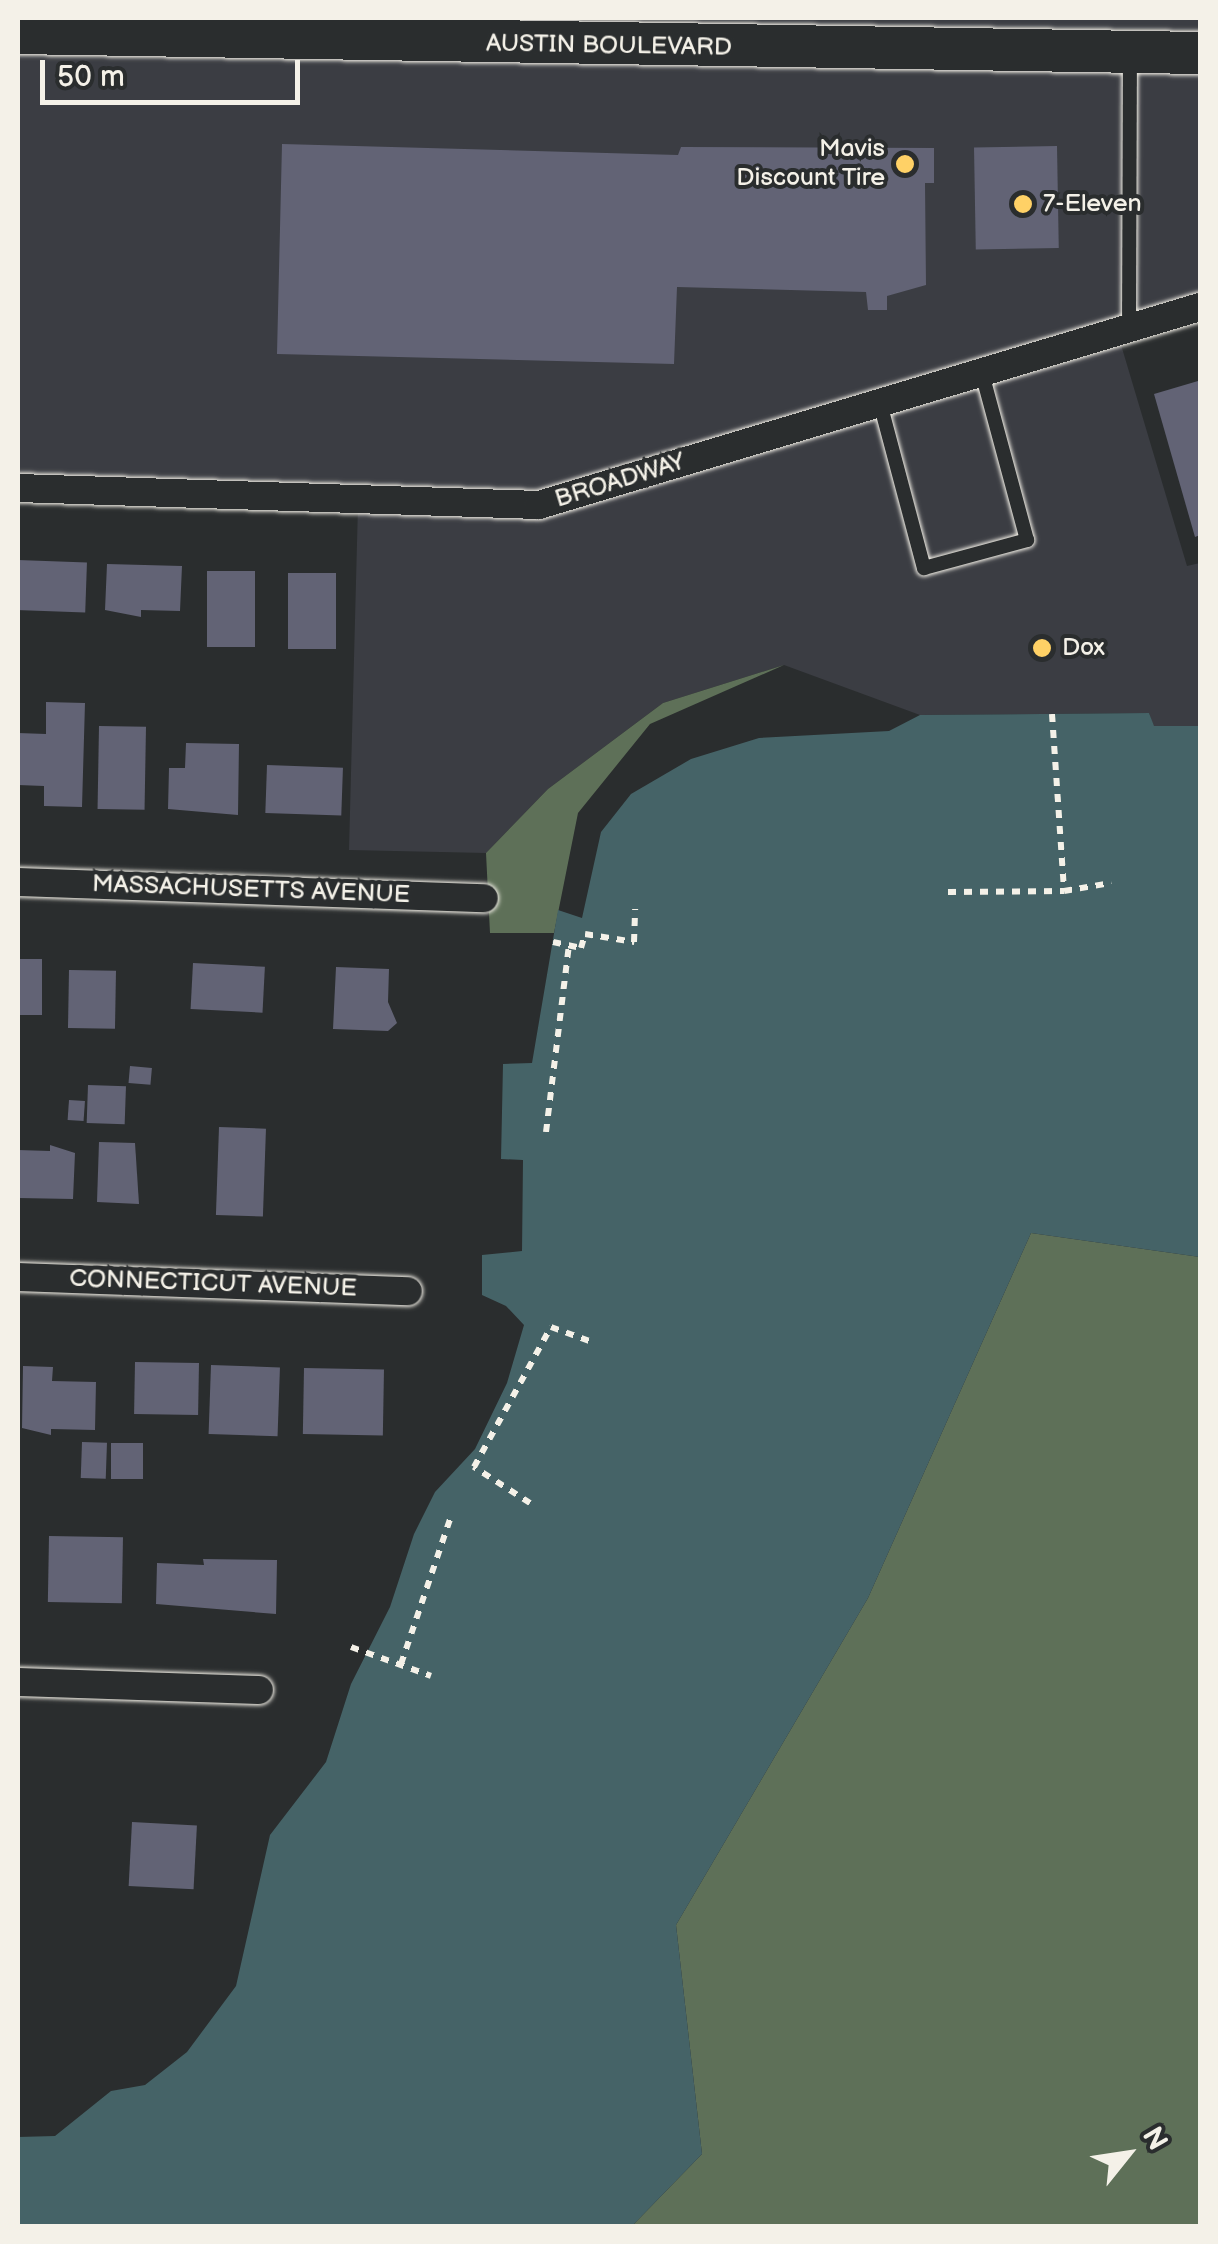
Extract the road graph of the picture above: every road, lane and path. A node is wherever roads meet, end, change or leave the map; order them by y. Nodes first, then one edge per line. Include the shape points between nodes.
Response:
1 (20, 28) edge
2 (422, 30) edge
3 (820, 34) edge
4 (1130, 52) junction
5 (1200, 53) edge
6 (1200, 308) edge
7 (1129, 329) junction
8 (982, 372) junction
9 (880, 403) junction
10 (18, 488) edge
11 (1052, 714) dead end
12 (18, 882) edge
13 (1111, 883) dead end
14 (1064, 891) junction
15 (948, 892) dead end
16 (484, 898) dead end
17 (635, 909) dead end
18 (553, 942) dead end
19 (570, 945) junction
20 (546, 1132) dead end
21 (18, 1277) edge
22 (408, 1291) dead end
23 (595, 1343) dead end
24 (480, 1438) dead end
25 (491, 1443) junction
26 (530, 1504) dead end
27 (450, 1516) dead end
28 (352, 1648) dead end
29 (401, 1664) junction
30 (431, 1676) dead end
31 (18, 1682) edge
32 (259, 1690) dead end

1 - 2 main road, AUSTIN BOULEVARD
2 - 3 main road, AUSTIN BOULEVARD
3 - 4 main road, AUSTIN BOULEVARD
4 - 5 main road, AUSTIN BOULEVARD
4 - 7 lane
6 - 7 street, BROADWAY
7 - 8 street, BROADWAY
8 - 9 street, BROADWAY
8 - 9 lane via 1027,540 924,568
9 - 10 street, BROADWAY via 539,505
11 - 14 path
12 - 16 street, MASSACHUSETTS AVENUE
13 - 14 path
14 - 15 path
17 - 19 path via 634,942 584,934 581,948
18 - 19 path
19 - 20 path
21 - 22 street, CONNECTICUT AVENUE
23 - 25 path via 550,1327
24 - 25 path
25 - 26 path via 474,1467
27 - 29 path
28 - 29 path
29 - 30 path
31 - 32 street

